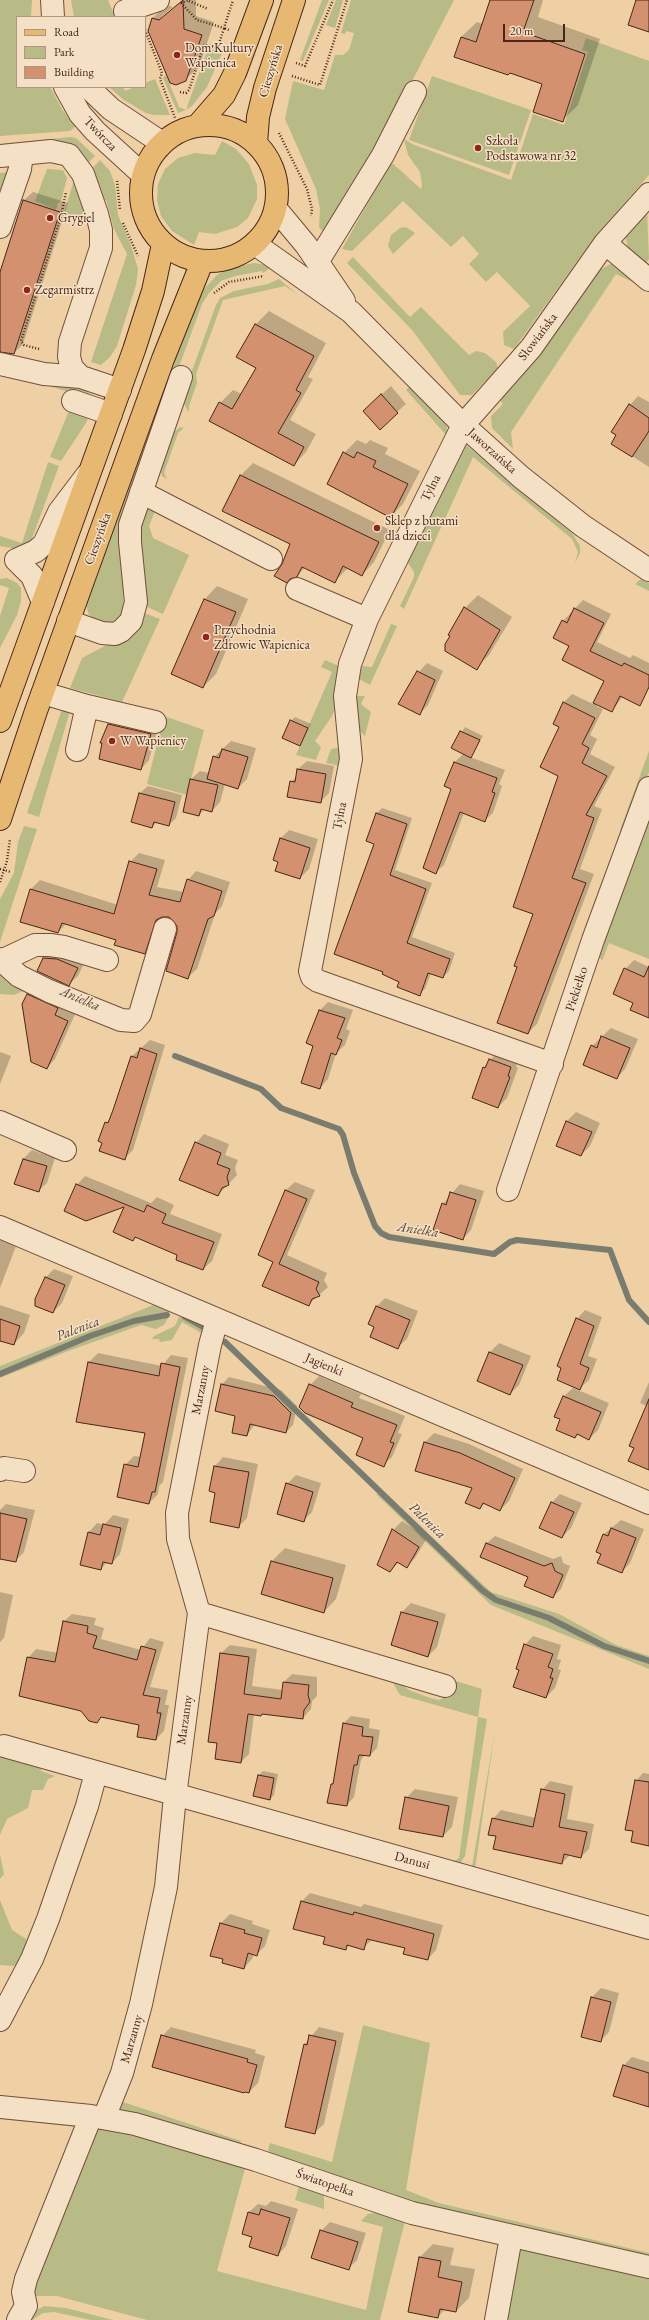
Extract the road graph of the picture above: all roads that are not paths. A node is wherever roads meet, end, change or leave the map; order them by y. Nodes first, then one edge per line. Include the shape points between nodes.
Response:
1 (52, 0) edge
2 (158, 0) edge
3 (262, 0) edge
4 (294, 0) edge
5 (125, 9) edge
6 (53, 16) edge
7 (66, 88) edge
8 (89, 88) edge
9 (416, 92) dead end
10 (198, 126) junction
11 (162, 143) junction
12 (256, 144) junction
13 (22, 154) junction
14 (0, 156) edge
15 (143, 174) junction
16 (649, 194) edge
17 (276, 209) junction
18 (0, 227) edge
19 (605, 243) junction
20 (163, 244) junction
21 (255, 244) junction
22 (318, 261) junction
23 (202, 262) junction
24 (649, 280) edge
25 (351, 312) junction
26 (0, 364) edge
27 (81, 377) junction
28 (181, 377) dead end
29 (120, 390) junction
30 (73, 401) dead end
31 (111, 414) junction
32 (463, 424) junction
33 (90, 473) junction
34 (141, 492) junction
35 (271, 559) dead end
36 (649, 570) edge
37 (298, 589) dead end
38 (43, 602) junction
39 (367, 619) junction
40 (68, 621) junction
41 (43, 693) junction
42 (88, 706) junction
43 (0, 721) edge
44 (155, 722) dead end
45 (77, 750) dead end
46 (649, 788) edge
47 (0, 819) edge
48 (165, 929) dead end
49 (1, 959) edge
50 (107, 960) dead end
51 (552, 1064) junction
52 (0, 1122) edge
53 (65, 1150) dead end
54 (508, 1190) dead end
55 (0, 1227) edge
56 (216, 1320) junction
57 (0, 1470) edge
58 (24, 1471) dead end
59 (649, 1503) edge
60 (199, 1613) junction
61 (445, 1686) dead end
62 (4, 1746) dead end
63 (96, 1773) junction
64 (174, 1796) junction
65 (649, 1928) edge
66 (0, 2020) edge
67 (0, 2107) edge
68 (97, 2117) junction
69 (510, 2237) junction
70 (649, 2267) edge
71 (18, 2320) edge
72 (496, 2320) edge

1 - 6 street
2 - 5 street
3 - 10 main road via 235,73 224,95
4 - 12 main road, Cieszyńska via 265,88 258,117
7 - 15 street, Twórcza via 80,114 95,131
8 - 11 street, Twórcza via 111,109
9 - 22 street via 383,155
10 - 11 main road via 179,132
10 - 12 main road via 219,125 229,128
11 - 15 main road via 151,157
12 - 17 main road via 267,157 274,174 277,191
13 - 14 street
13 - 18 street via 20,169
13 - 27 street via 60,152 69,155 75,180 101,230 101,248 70,342 69,357 72,368
15 - 20 main road via 140,193 143,212 151,230
16 - 19 street, Słowiańska
17 - 21 main road via 268,228
17 - 22 street, Jaworzańska
19 - 24 street
19 - 32 street, Słowiańska via 531,348
20 - 23 main road via 175,253
20 - 29 main road via 153,291
21 - 23 main road via 230,258
21 - 25 street, Jaworzańska
22 - 25 street, Jaworzańska
23 - 40 main road, Cieszyńska
25 - 32 street, Jaworzańska
26 - 27 street via 44,374
27 - 29 street
28 - 34 street
29 - 31 main road
30 - 31 street
31 - 33 main road
32 - 36 street, Jaworzańska via 552,502
32 - 39 street, Tylna
33 - 38 main road
33 - 38 street via 59,512 44,544 36,551 16,560 32,576
34 - 35 street
34 - 40 street via 132,515 130,533 136,602 131,621 115,634 102,633
37 - 39 street
38 - 43 main road
39 - 51 street, Tylna via 347,679 350,759 310,971 312,977
40 - 41 main road, Cieszyńska
41 - 42 street
41 - 47 main road, Cieszyńska
42 - 44 street
42 - 45 street
46 - 51 street, Piekiełko
48 - 49 street via 140,1014 134,1021 121,1020 31,983 10,969
49 - 50 street via 20,950 42,945 64,946
51 - 54 street, Piekiełko
52 - 53 street
55 - 56 street, Jagienki
56 - 59 street, Jagienki
56 - 60 street, Marzanny via 176,1522 178,1539
57 - 58 street via 4,1468
60 - 61 street
60 - 64 street, Marzanny
62 - 63 street, Danusi
63 - 64 street, Danusi
63 - 66 street via 48,1919 32,1959
64 - 65 street, Danusi
64 - 68 street, Marzanny via 166,1887 142,2004 122,2073
67 - 68 street, Światopełka
68 - 69 street, Światopełka via 166,2133 256,2160 412,2213
68 - 71 street, Marzanny via 28,2272 23,2292 26,2306
69 - 70 street, Światopełka
69 - 72 street

